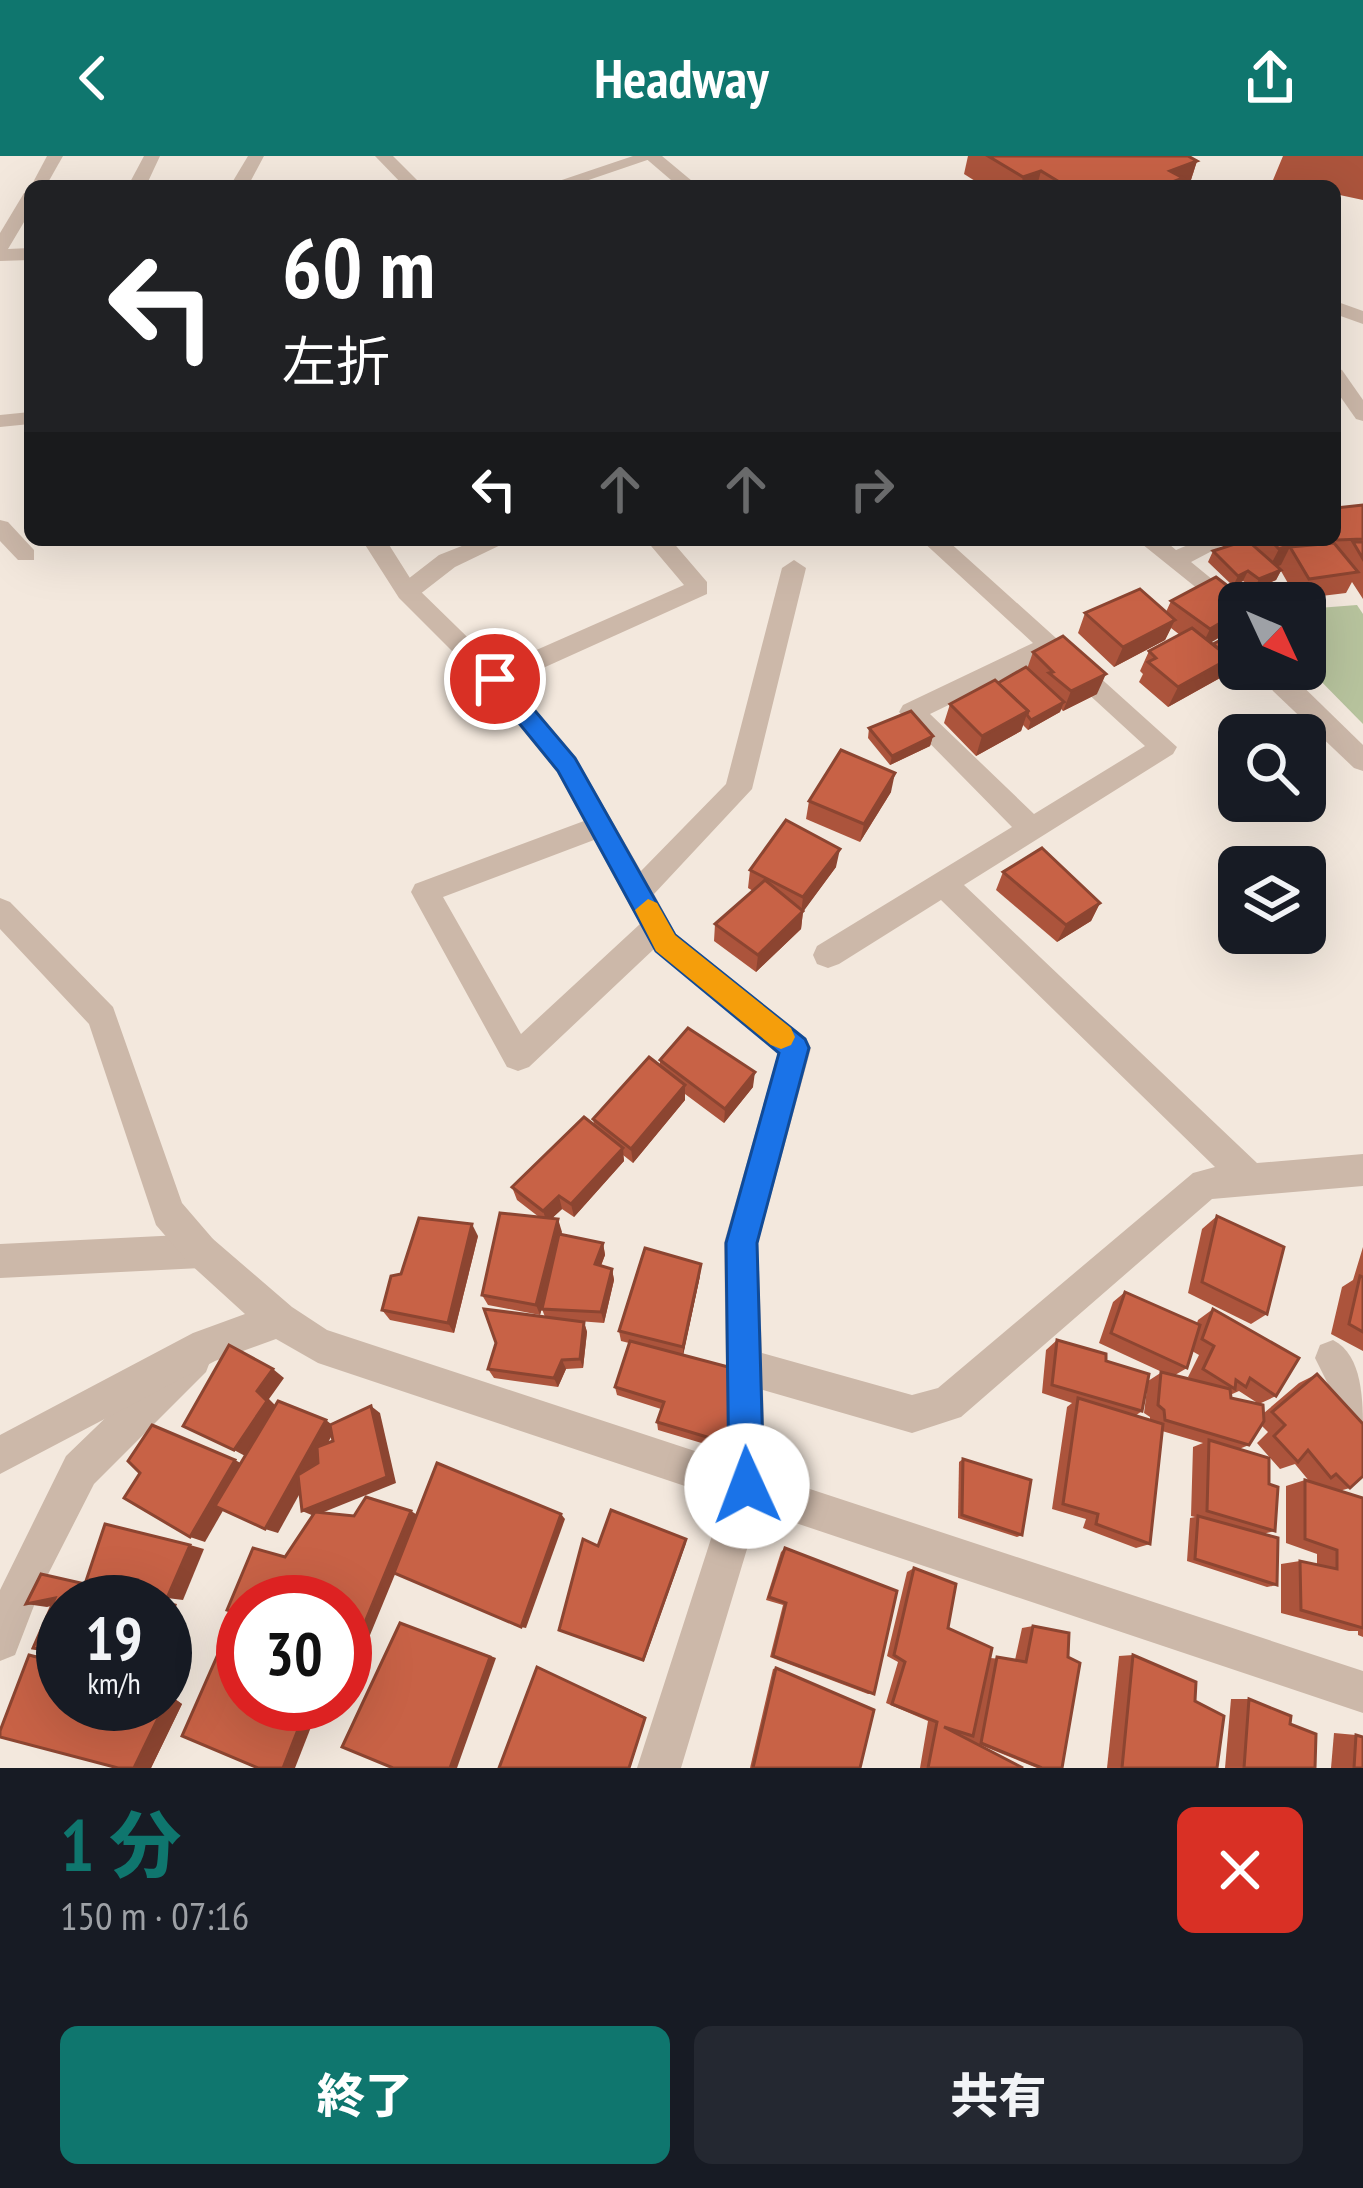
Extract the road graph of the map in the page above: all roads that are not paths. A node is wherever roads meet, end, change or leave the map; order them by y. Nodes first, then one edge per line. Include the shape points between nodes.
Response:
1 (383, 156) edge
2 (651, 156) edge
3 (408, 180) edge
4 (573, 180) edge
5 (681, 180) edge
6 (24, 208) edge
7 (0, 251) edge
8 (1341, 383) edge
9 (1363, 415) edge
10 (0, 527) edge
11 (378, 546) edge
12 (484, 546) edge
13 (663, 546) edge
14 (940, 546) edge
15 (1157, 546) edge
16 (1207, 546) edge
17 (26, 555) dead end
18 (1175, 560) junction
19 (794, 568) dead end
20 (407, 592) junction
21 (1218, 596) edge
22 (1051, 645) junction
23 (495, 679) junction
24 (1287, 690) edge
25 (1363, 760) edge
26 (601, 826) junction
27 (1032, 829) junction
28 (944, 884) junction
29 (638, 892) junction
30 (0, 910) edge
31 (657, 927) junction
32 (828, 955) dead end
33 (1363, 1170) edge
34 (1250, 1178) junction
35 (201, 1251) junction
36 (0, 1261) edge
37 (279, 1321) junction
38 (206, 1346) junction
39 (1333, 1358) dead end
40 (742, 1366) junction
41 (1363, 1415) edge
42 (0, 1454) edge
43 (747, 1486) junction
44 (0, 1640) edge
45 (1363, 1691) edge
46 (659, 1768) edge

1 - 3 street
2 - 4 street
2 - 5 street
6 - 7 street
8 - 9 street
10 - 17 street
11 - 20 street
12 - 20 street via 447,561
13 - 23 street via 699,588
14 - 22 street
15 - 18 street
16 - 18 street
18 - 21 street
19 - 29 street via 738,789
20 - 23 street
22 - 27 street via 1164,747
22 - 27 street via 912,712
23 - 26 street via 567,765
24 - 25 street
26 - 29 street
26 - 31 street via 425,892 518,1057
27 - 28 street
28 - 32 street
28 - 34 street
29 - 31 street
30 - 35 street via 102,1017 168,1213
31 - 40 street via 665,943 795,1048 741,1243
33 - 34 street
34 - 40 street via 1205,1184 948,1404 913,1414
35 - 36 street
35 - 37 street
37 - 38 street
37 - 43 street via 317,1345
38 - 42 street
38 - 44 street via 80,1471
39 - 41 street
40 - 43 street
43 - 45 street
43 - 46 street

